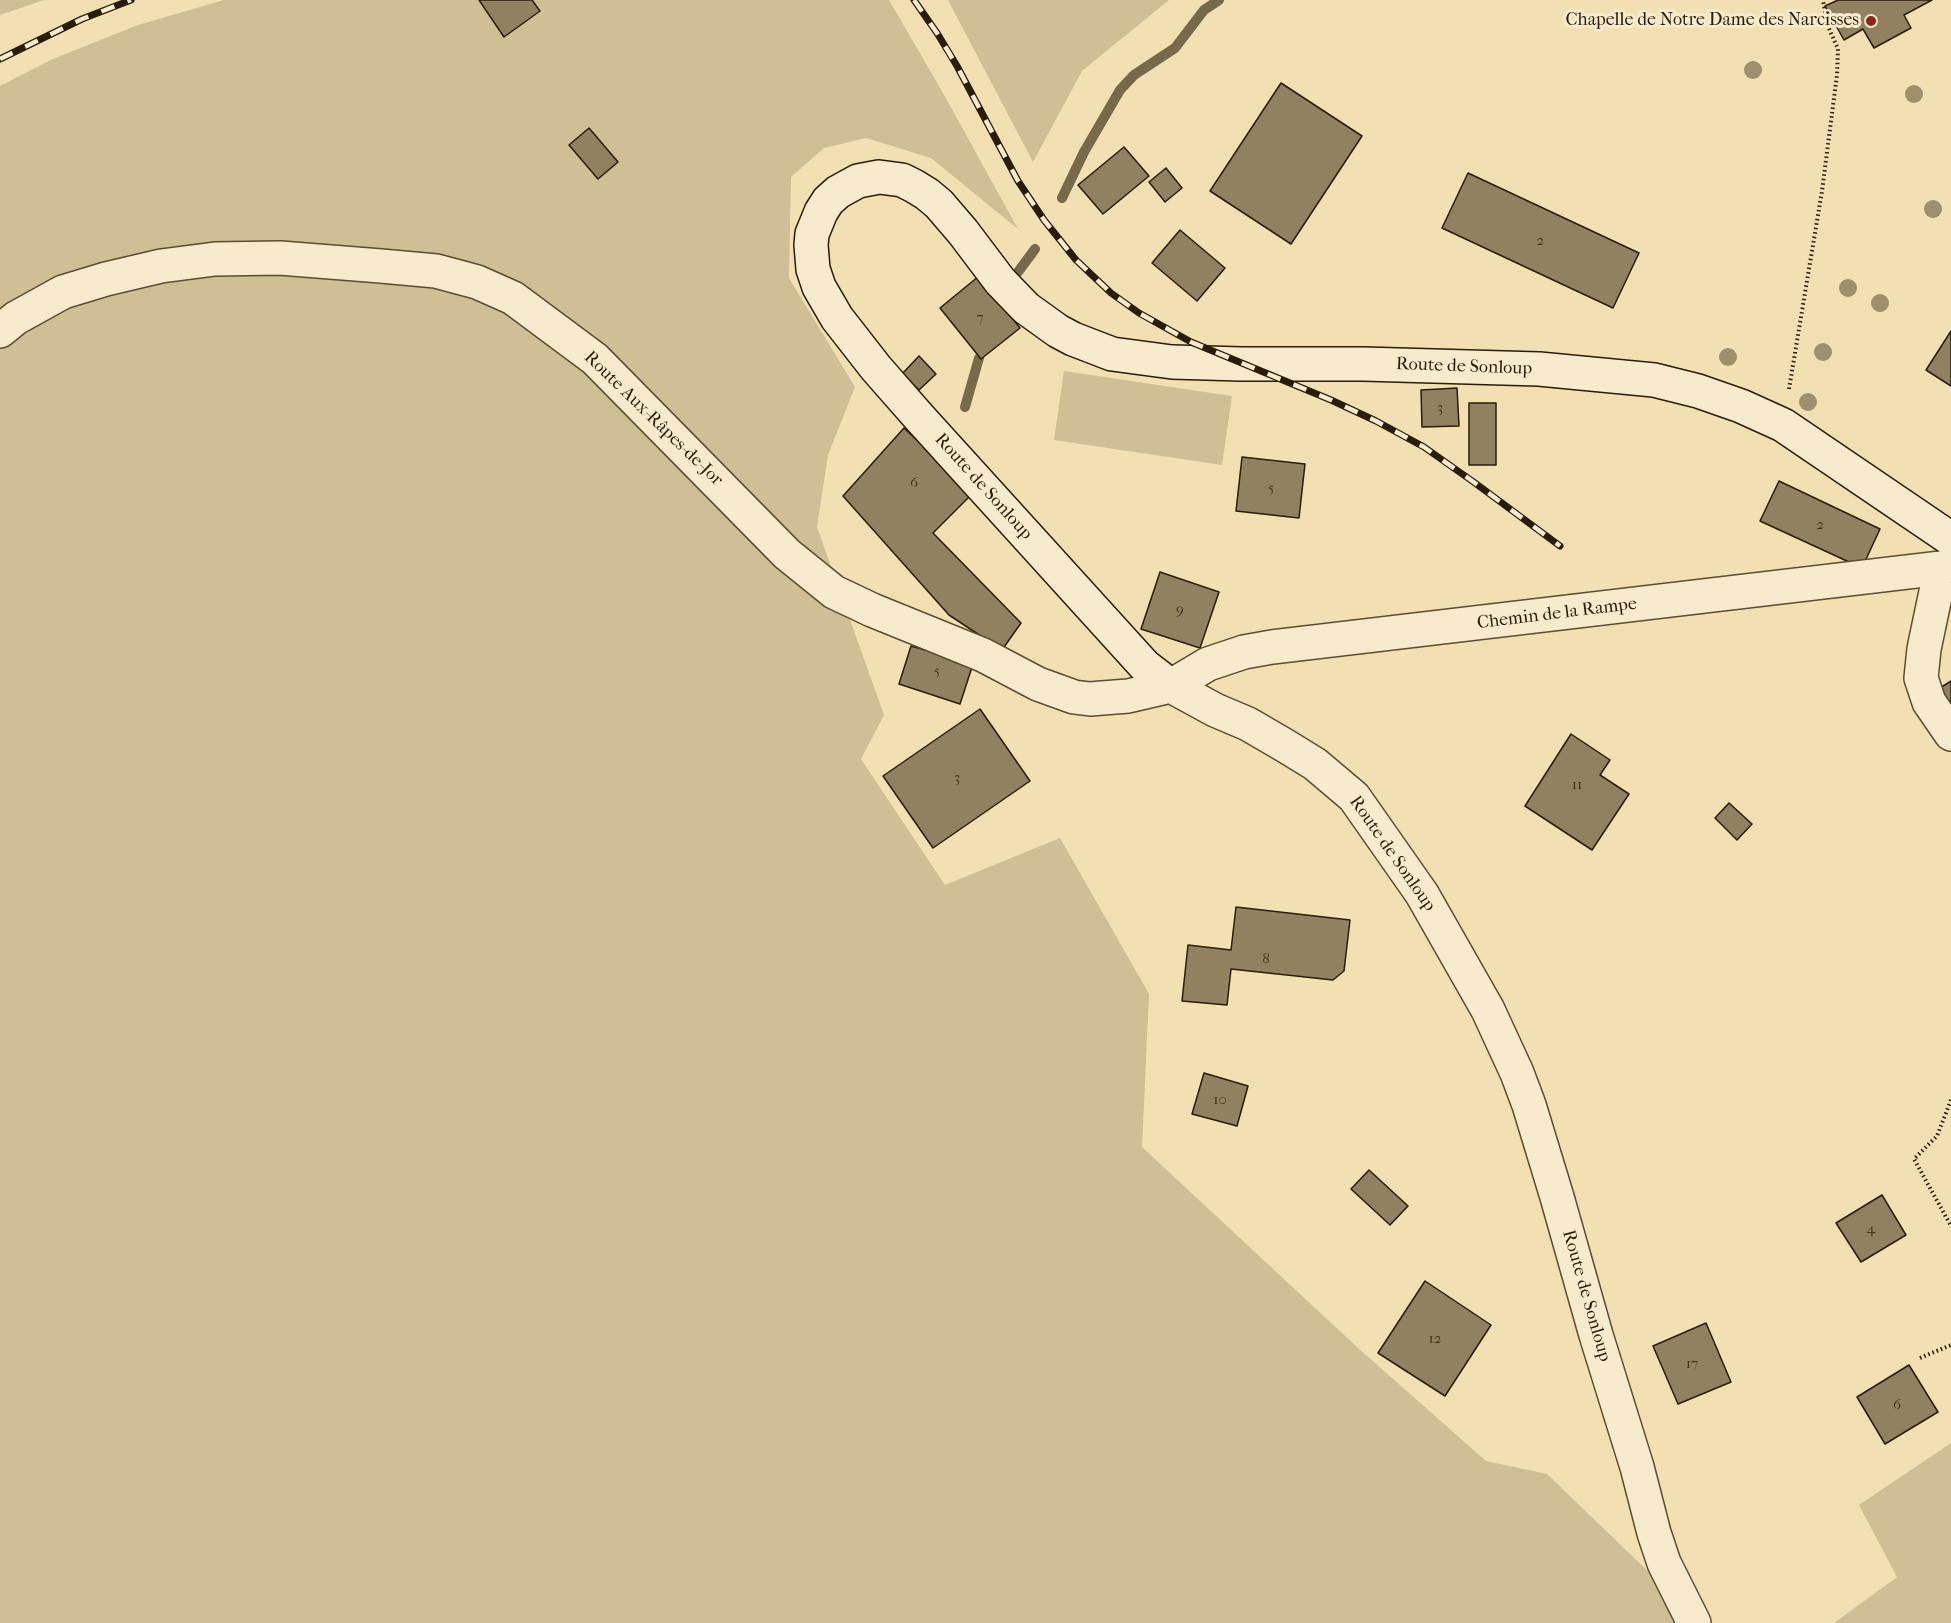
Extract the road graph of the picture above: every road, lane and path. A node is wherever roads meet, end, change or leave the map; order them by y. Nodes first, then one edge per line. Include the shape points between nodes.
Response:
1 (1823, 0) edge
2 (0, 331) edge
3 (1783, 425) junction
4 (1948, 557) edge
5 (1171, 686) junction
6 (1951, 734) edge
7 (1951, 1100) edge
8 (1951, 1226) edge
9 (1951, 1345) edge
10 (1920, 1358) dead end
11 (1694, 1623) edge

1 - 3 path via 1827,24 1838,49 1837,75
2 - 5 street, Route Aux-Râpes-de-Jor via 63,292 161,266 215,259 280,258 381,266 436,271 477,282 513,298 595,359 787,554 834,592 1074,697 1106,698
3 - 4 street
3 - 5 street, Route de Sonloup via 1698,391 1654,380 1609,375 1515,368 1172,362 1112,354 1058,331 1026,308 939,204 914,186 879,177 858,181 838,192 821,212 811,245 819,287 837,318 919,417 1144,666
4 - 5 street, Chemin de la Rampe via 1272,647 1208,664
4 - 6 street via 1924,649 1921,678 1929,702
5 - 11 street, Route de Sonloup via 1284,745 1315,764 1354,797 1422,894 1478,990 1529,1105 1654,1533 1664,1563
7 - 8 path via 1936,1136 1914,1160
9 - 10 path

